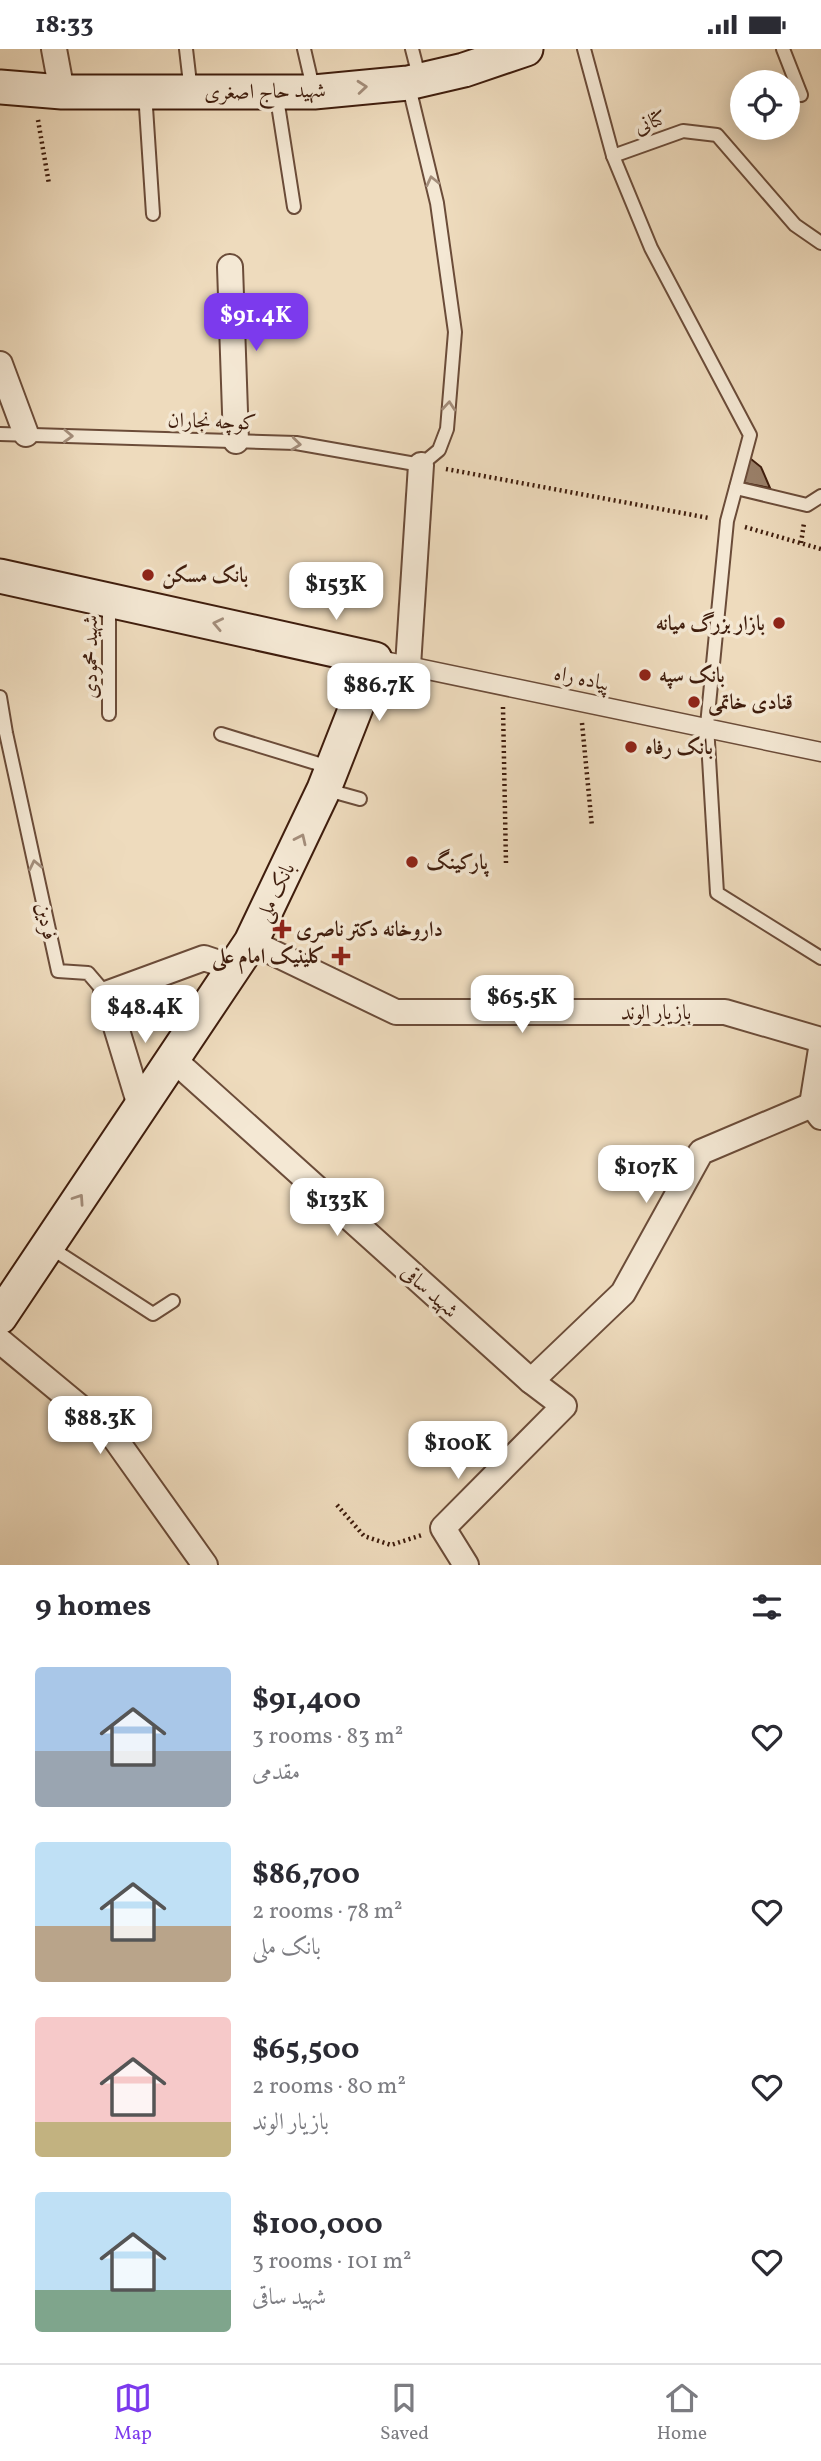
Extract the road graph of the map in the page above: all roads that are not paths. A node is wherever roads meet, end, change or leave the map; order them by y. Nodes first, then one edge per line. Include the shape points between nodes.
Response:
1 (54, 49) edge
2 (186, 49) edge
3 (304, 49) edge
4 (526, 49) edge
5 (584, 49) edge
6 (783, 49) edge
7 (413, 71) edge
8 (32, 89) edge
9 (145, 92) junction
10 (191, 92) junction
11 (275, 92) junction
12 (314, 92) junction
13 (801, 95) dead end
14 (613, 156) junction
15 (295, 207) dead end
16 (153, 214) dead end
17 (821, 243) edge
18 (230, 267) dead end
19 (0, 364) edge
20 (0, 434) edge
21 (26, 434) junction
22 (236, 441) junction
23 (421, 464) junction
24 (736, 488) junction
25 (821, 496) edge
26 (0, 576) edge
27 (109, 600) junction
28 (375, 659) junction
29 (408, 666) junction
30 (0, 697) edge
31 (108, 714) dead end
32 (707, 728) junction
33 (221, 734) dead end
34 (821, 752) edge
35 (328, 778) junction
36 (360, 799) dead end
37 (242, 955) junction
38 (821, 958) edge
39 (106, 994) junction
40 (821, 1040) edge
41 (821, 1049) edge
42 (174, 1060) junction
43 (141, 1109) junction
44 (816, 1111) edge
45 (48, 1246) junction
46 (173, 1301) dead end
47 (0, 1317) edge
48 (0, 1341) edge
49 (531, 1381) junction
50 (205, 1565) edge
51 (466, 1565) edge

1 - 8 street
2 - 10 lane
3 - 12 lane
4 - 7 main road, شهید حاج اصغری via 464,70
5 - 14 lane
6 - 13 lane
12 -> 7 main road, شهید حاج اصغری
23 -> 7 lane via 439,450 447,429 455,332
8 - 9 main road, شهید حاج اصغری
9 - 10 main road, شهید حاج اصغری
9 - 16 lane
10 - 11 main road, شهید حاج اصغری
11 - 12 main road, شهید حاج اصغری
11 - 15 lane
14 - 17 lane, کتانی via 683,131 717,135 795,225
14 - 24 lane via 651,248 750,435
18 - 22 street
19 - 21 street
20 - 21 lane, کوچه نجاران
21 -> 22 lane, کوچه نجاران
22 -> 23 lane, کوچه نجاران via 296,443
23 - 29 street
24 - 25 lane via 807,505
24 - 32 lane via 727,521
26 - 27 main road
28 -> 27 main road
27 - 31 lane, شهید محمودی
28 - 29 street, پیاده راه
28 - 35 main road, بانک ملی
29 - 32 street, پیاده راه
39 -> 30 lane, فردین via 88,973 58,971
32 - 34 street, پیاده راه
32 - 38 lane via 718,893
33 - 35 lane
35 - 36 lane
37 -> 35 main road, بانک ملی
37 - 39 street, بازیار الوند via 204,958
37 - 40 street, بازیار الوند via 396,1012 725,1012
37 - 42 main road, بانک ملی
39 - 43 street
41 - 44 street
42 - 43 main road, بانک ملی
42 - 49 street, شهید ساقی
45 -> 43 main road, بانک ملی
44 - 49 street via 701,1152 623,1293
45 - 46 lane via 153,1314
45 - 47 main road, بانک ملی
48 - 50 street via 111,1433
49 - 51 street, شهید ساقی via 564,1406 443,1528

